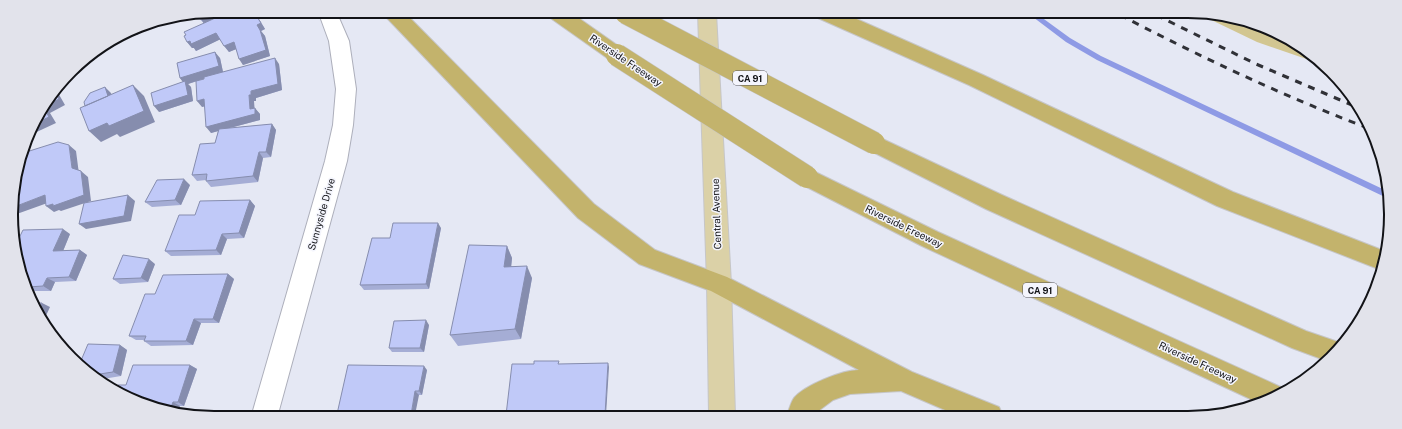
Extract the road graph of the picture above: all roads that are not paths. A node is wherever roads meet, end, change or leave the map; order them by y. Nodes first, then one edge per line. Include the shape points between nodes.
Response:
1 (330, 18) edge
2 (399, 18) edge
3 (565, 18) edge
4 (636, 18) edge
5 (707, 18) edge
6 (837, 18) edge
7 (1379, 259) edge
8 (719, 284) junction
9 (1329, 350) edge
10 (903, 380) junction
11 (1267, 394) edge
12 (266, 411) edge
13 (722, 411) edge
14 (802, 411) edge
15 (978, 411) edge

1 - 12 street, Sunnyside Drive via 339,41 346,89 343,125 336,161
2 - 8 highway via 586,211 647,256
3 - 11 highway, Riverside Freeway / CA 91, bridge via 617,55 807,177 930,239
4 - 9 highway, CA 91, bridge via 874,143 994,202 1301,340
5 - 8 main road, Central Avenue
6 - 7 highway via 976,80 1225,199
8 - 10 highway
8 - 13 main road, Central Avenue
10 - 14 highway via 850,382 825,391 803,407
10 - 15 highway

